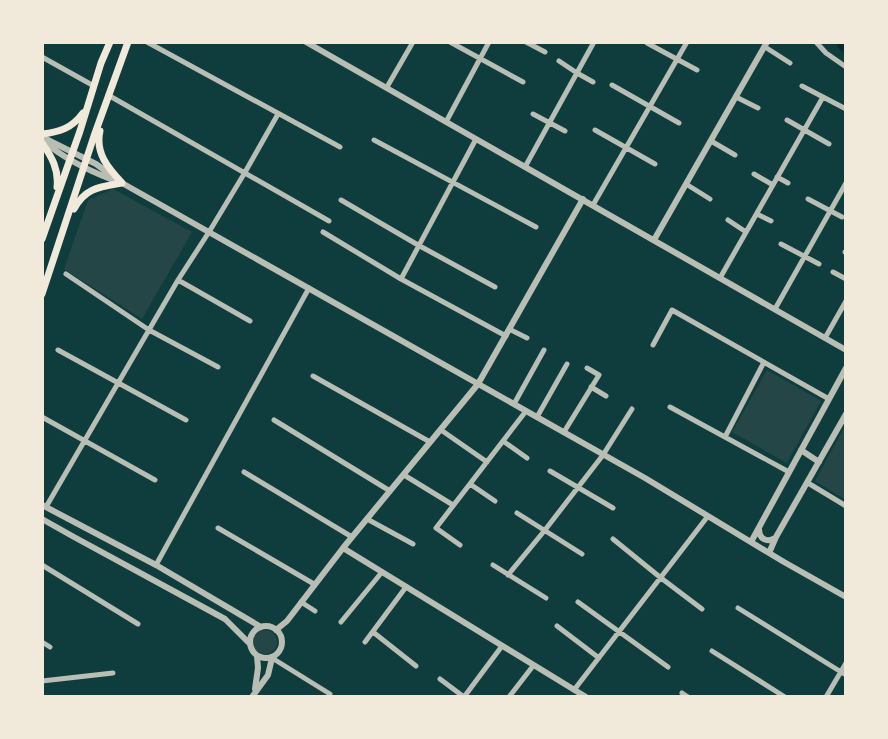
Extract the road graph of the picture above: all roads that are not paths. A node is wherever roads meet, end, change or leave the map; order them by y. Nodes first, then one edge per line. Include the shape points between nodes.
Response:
1 (110, 42) edge
2 (128, 42) edge
3 (147, 42) edge
4 (306, 42) edge
5 (413, 42) edge
6 (450, 42) edge
7 (489, 42) edge
8 (526, 42) edge
9 (594, 42) edge
10 (687, 42) edge
11 (816, 42) edge
12 (647, 43) edge
13 (766, 44) edge
14 (545, 51) dead end
15 (42, 57) edge
16 (480, 59) junction
17 (677, 60) junction
18 (559, 61) dead end
19 (790, 63) dead end
20 (846, 67) edge
21 (697, 70) dead end
22 (577, 73) junction
23 (523, 82) dead end
24 (593, 82) dead end
25 (612, 85) dead end
26 (94, 86) junction
27 (802, 86) dead end
28 (387, 87) junction
29 (736, 97) junction
30 (823, 97) junction
31 (107, 98) junction
32 (88, 107) junction
33 (650, 107) junction
34 (758, 108) dead end
35 (846, 109) edge
36 (278, 114) junction
37 (533, 114) dead end
38 (787, 120) dead end
39 (446, 121) junction
40 (549, 123) junction
41 (680, 123) dead end
42 (595, 130) dead end
43 (565, 131) dead end
44 (804, 131) junction
45 (42, 138) edge
46 (476, 139) junction
47 (374, 140) dead end
48 (710, 142) junction
49 (829, 144) dead end
50 (340, 147) dead end
51 (626, 149) junction
52 (71, 155) junction
53 (735, 155) dead end
54 (85, 163) junction
55 (655, 164) dead end
56 (525, 167) junction
57 (244, 174) junction
58 (754, 174) dead end
59 (777, 177) junction
60 (452, 182) junction
61 (122, 183) junction
62 (788, 183) dead end
63 (846, 183) edge
64 (686, 184) junction
65 (773, 185) junction
66 (56, 198) junction
67 (583, 199) junction
68 (710, 199) dead end
69 (808, 199) dead end
70 (341, 200) dead end
71 (593, 205) junction
72 (830, 211) junction
73 (757, 214) junction
74 (842, 217) dead end
75 (728, 220) dead end
76 (45, 221) edge
77 (329, 221) dead end
78 (771, 221) dead end
79 (536, 227) dead end
80 (64, 229) junction
81 (209, 232) junction
82 (323, 232) dead end
83 (746, 232) junction
84 (42, 239) edge
85 (654, 240) junction
86 (781, 244) dead end
87 (418, 245) junction
88 (805, 257) junction
89 (819, 264) dead end
90 (833, 272) dead end
91 (66, 274) dead end
92 (720, 278) junction
93 (401, 279) junction
94 (846, 279) edge
95 (178, 280) junction
96 (495, 287) dead end
97 (309, 288) junction
98 (42, 294) edge
99 (846, 301) edge
100 (775, 309) junction
101 (250, 321) dead end
102 (149, 330) junction
103 (507, 332) junction
104 (527, 338) dead end
105 (825, 338) junction
106 (653, 345) dead end
107 (58, 350) dead end
108 (544, 350) dead end
109 (846, 350) edge
110 (764, 362) junction
111 (567, 364) dead end
112 (218, 368) dead end
113 (587, 368) dead end
114 (846, 368) edge
115 (313, 376) dead end
116 (119, 382) junction
117 (478, 384) junction
118 (591, 387) junction
119 (606, 396) dead end
120 (829, 399) junction
121 (514, 404) junction
122 (670, 407) dead end
123 (632, 409) dead end
124 (526, 411) junction
125 (846, 414) edge
126 (537, 417) junction
127 (42, 418) edge
128 (186, 420) dead end
129 (274, 420) dead end
130 (441, 430) junction
131 (564, 432) junction
132 (725, 437) junction
133 (85, 440) junction
134 (503, 441) junction
135 (430, 442) junction
136 (801, 450) junction
137 (603, 455) junction
138 (527, 458) dead end
139 (819, 462) junction
140 (487, 463) junction
141 (550, 471) dead end
142 (244, 472) dead end
143 (789, 472) junction
144 (404, 475) junction
145 (155, 480) dead end
146 (808, 483) junction
147 (470, 484) junction
148 (577, 487) junction
149 (390, 491) junction
150 (495, 501) dead end
151 (453, 505) junction
152 (44, 506) edge
153 (846, 506) edge
154 (613, 508) dead end
155 (517, 513) dead end
156 (708, 516) junction
157 (42, 519) edge
158 (367, 519) junction
159 (218, 528) dead end
160 (759, 528) junction
161 (545, 530) junction
162 (352, 537) junction
163 (776, 537) junction
164 (613, 539) dead end
165 (751, 542) junction
166 (413, 544) dead end
167 (460, 545) dead end
168 (343, 548) junction
169 (769, 553) junction
170 (582, 554) dead end
171 (156, 565) junction
172 (493, 565) dead end
173 (43, 568) edge
174 (382, 572) junction
175 (508, 575) junction
176 (661, 578) junction
177 (314, 584) junction
178 (406, 587) junction
179 (846, 597) edge
180 (546, 598) dead end
181 (301, 602) junction
182 (578, 602) dead end
183 (702, 608) dead end
184 (738, 608) dead end
185 (315, 611) dead end
186 (341, 622) dead end
187 (138, 624) dead end
188 (557, 626) dead end
189 (261, 627) junction
190 (276, 630) junction
191 (373, 632) junction
192 (619, 632) junction
193 (42, 642) edge
194 (365, 642) dead end
195 (249, 643) junction
196 (502, 646) junction
197 (50, 647) dead end
198 (712, 651) dead end
199 (257, 656) junction
200 (272, 658) junction
201 (599, 658) junction
202 (846, 663) edge
203 (416, 666) dead end
204 (533, 666) junction
205 (667, 667) dead end
206 (113, 673) dead end
207 (843, 673) edge
208 (440, 679) dead end
209 (42, 681) edge
210 (576, 693) edge
211 (330, 696) edge
212 (252, 697) edge
213 (464, 697) edge
214 (509, 697) edge
215 (586, 697) edge
216 (785, 697) edge
217 (825, 697) edge

1 - 26 main road
2 - 31 main road
3 - 36 street
4 - 28 street
5 - 28 street
6 - 16 street
7 - 16 street
8 - 14 street
9 - 22 street
10 - 17 street
11 - 20 street
12 - 17 street
13 - 19 street
13 - 29 street
15 - 26 street
16 - 23 street
16 - 39 street
17 - 21 street
17 - 33 street
18 - 22 street
22 - 24 street
22 - 40 street
25 - 33 street
26 - 32 main road
27 - 30 street
28 - 39 street
29 - 34 street
29 - 48 street
30 - 35 street
30 - 44 street
31 - 54 main road
31 - 57 street
31 - 61 main road via 100,151
32 - 45 main road via 68,128
32 - 52 main road
33 - 41 street
33 - 51 street
36 - 50 street
36 - 57 street
37 - 40 street
38 - 44 street
39 - 46 street
40 - 43 street
40 - 56 street
42 - 51 street
44 - 49 street
44 - 59 street
45 - 52 street via 55,151
45 - 66 main road via 56,168
46 - 56 street
46 - 60 street
47 - 60 street
48 - 53 street
48 - 64 street
51 - 55 street
51 - 71 street
52 - 54 street
52 - 66 main road
54 - 61 street
54 - 80 main road
56 - 67 street
57 - 77 street
57 - 81 street
58 - 65 street
59 - 62 street
59 - 65 street
60 - 79 street
60 - 87 street
61 - 80 main road via 88,191
61 - 81 street
63 - 72 street
64 - 68 street
64 - 85 street
65 - 73 street
66 - 76 main road
67 - 71 street
67 - 103 street
69 - 72 street
70 - 87 street
71 - 85 street
72 - 74 street
72 - 88 street
73 - 78 street
73 - 83 street
75 - 83 street
76 - 84 main road
80 - 98 main road
81 - 95 street
81 - 97 street
82 - 93 street
83 - 92 street
85 - 92 street
86 - 88 street
87 - 93 street
87 - 96 street
88 - 89 street
88 - 100 street
90 - 94 street
91 - 102 street
92 - 100 street
93 - 103 street
95 - 101 street
95 - 102 street
97 - 117 street
97 - 171 street
99 - 105 street
100 - 105 street
102 - 112 street
102 - 116 street
103 - 104 street
103 - 117 street
105 - 109 street
106 - 110 street via 672,310
107 - 116 street
108 - 121 street
110 - 120 street
110 - 132 street
111 - 126 street
113 - 118 street via 599,374
114 - 120 street
115 - 135 street
116 - 128 street
116 - 133 street
117 - 121 street
117 - 130 street
118 - 119 street
118 - 131 street
120 - 136 street
121 - 124 street
122 - 132 street
123 - 137 street
124 - 126 street
124 - 134 street
125 - 139 street
126 - 131 street
127 - 133 street
129 - 149 street
130 - 135 street
130 - 140 street
131 - 137 street
132 - 143 street
133 - 145 street
133 - 152 street
134 - 138 street
134 - 140 street
135 - 144 street
136 - 139 street
136 - 143 street
137 - 148 street
137 - 156 street
139 - 146 street
140 - 147 street
141 - 148 street
142 - 162 street
143 - 160 street
144 - 149 street
144 - 151 street
146 - 153 street
146 - 163 street
147 - 150 street
147 - 151 street
148 - 154 street
148 - 161 street
149 - 158 street
151 - 167 street via 436,528
152 - 171 street
155 - 161 street
156 - 165 street
156 - 176 street
157 - 195 street via 225,619
158 - 162 street
158 - 166 street
159 - 177 street
160 - 163 street via 763,539
160 - 165 street
161 - 170 street
161 - 175 street
162 - 168 street
163 - 169 street
164 - 176 street
165 - 169 street
168 - 174 street
168 - 177 street
169 - 179 street
171 - 189 street
172 - 175 street
173 - 187 street
174 - 178 street
174 - 186 street
175 - 180 street
176 - 183 street
176 - 192 street
177 - 181 street
178 - 191 street
178 - 196 street
181 - 185 street
181 - 190 street
182 - 192 street
184 - 207 street
188 - 201 street
189 - 190 street
189 - 195 street via 252,633
190 - 200 street via 282,645
191 - 194 street
191 - 203 street
192 - 201 street
192 - 205 street
193 - 197 street
195 - 199 street
196 - 204 street
196 - 213 street
198 - 216 street
199 - 200 street
199 - 212 street via 257,685
200 - 211 street
200 - 212 street via 268,675
201 - 210 street
202 - 207 street
204 - 210 street
204 - 214 street
206 - 209 street
207 - 217 street
208 - 213 street
210 - 215 street

